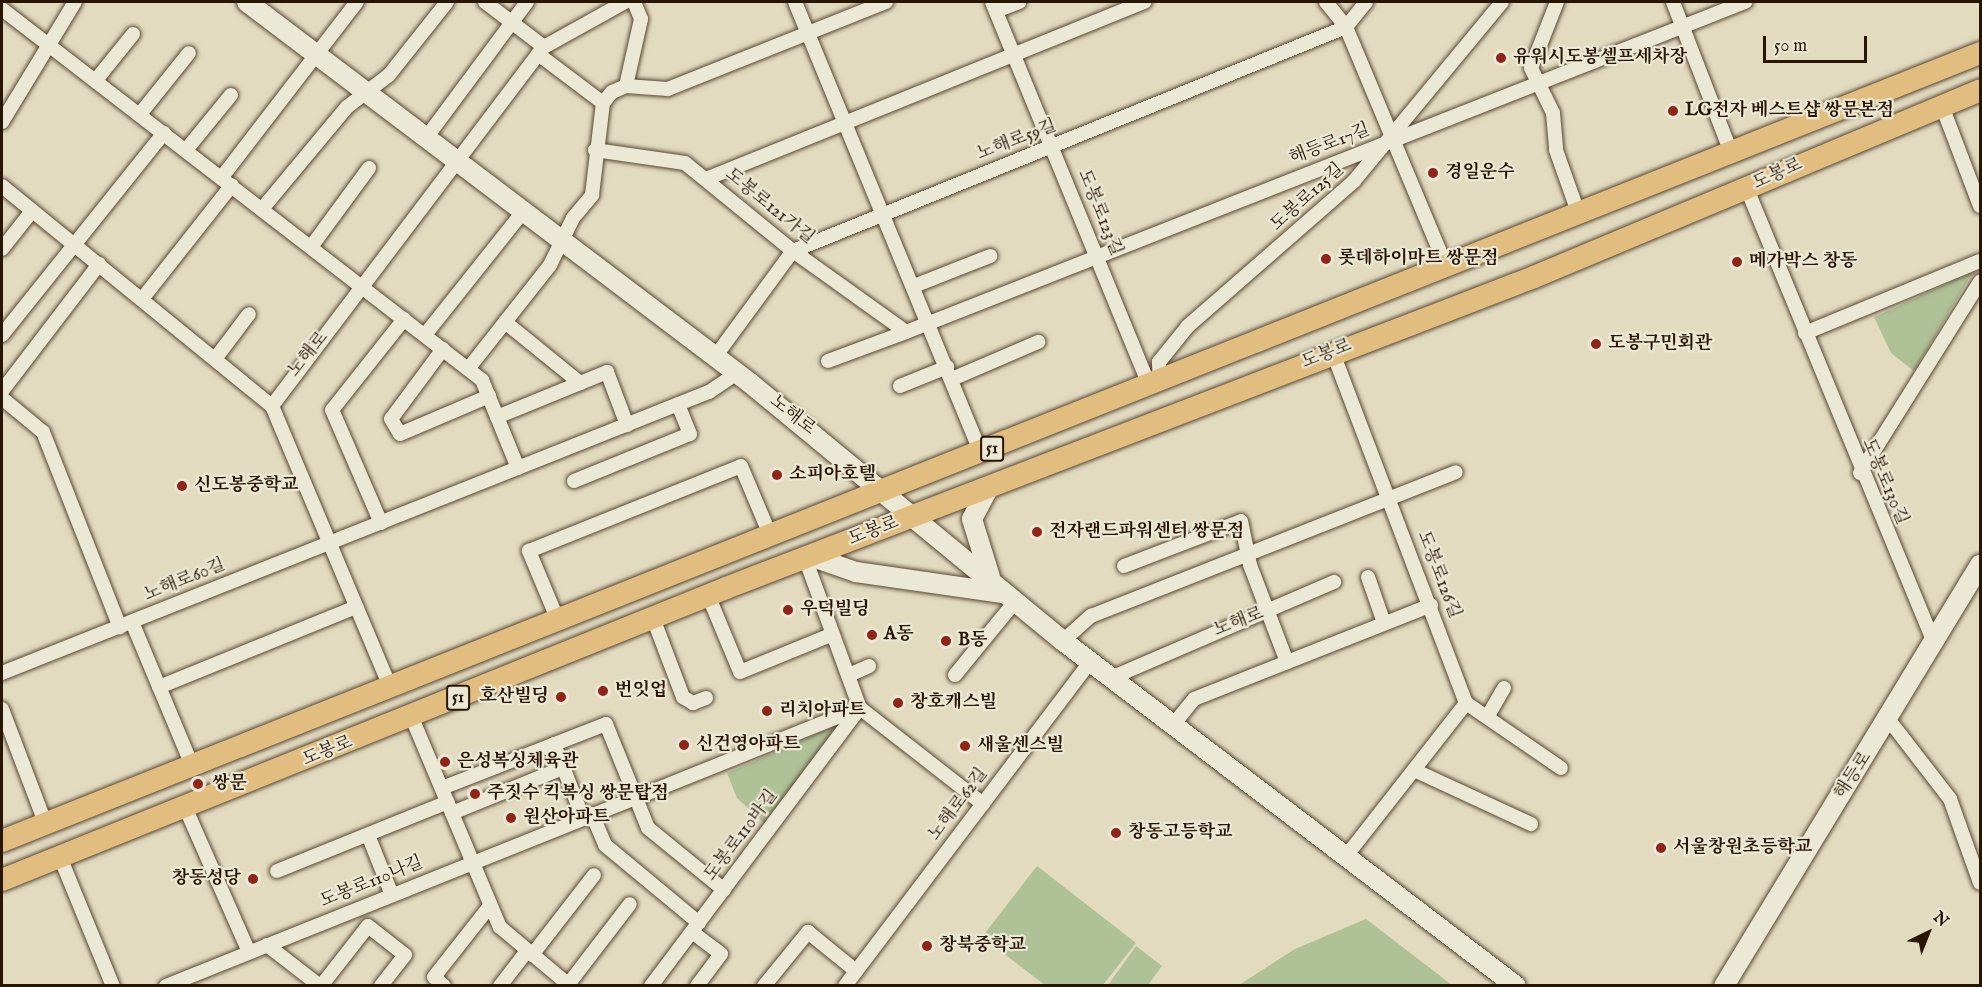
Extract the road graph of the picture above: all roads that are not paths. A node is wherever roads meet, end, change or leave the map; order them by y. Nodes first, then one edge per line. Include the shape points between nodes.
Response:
1 (75, 2) edge
2 (357, 2) edge
3 (447, 2) edge
4 (485, 2) edge
5 (527, 2) edge
6 (625, 2) edge
7 (634, 2) edge
8 (795, 2) edge
9 (886, 2) edge
10 (1019, 2) edge
11 (1145, 2) edge
12 (1326, 2) edge
13 (1366, 2) edge
14 (1502, 2) edge
15 (1557, 2) edge
16 (1673, 2) edge
17 (1745, 2) edge
18 (254, 4) edge
19 (994, 6) edge
20 (2, 9) edge
21 (512, 21) junction
22 (1346, 27) junction
23 (1683, 27) junction
24 (808, 33) junction
25 (133, 34) dead end
26 (48, 42) junction
27 (541, 50) junction
28 (189, 53) dead end
29 (1014, 53) junction
30 (1980, 53) edge
31 (317, 55) junction
32 (96, 80) junction
33 (1538, 85) junction
34 (626, 86) junction
35 (1980, 90) edge
36 (367, 94) junction
37 (231, 95) dead end
38 (603, 103) junction
39 (1942, 106) junction
40 (140, 114) junction
41 (2, 122) edge
42 (846, 122) junction
43 (164, 133) junction
44 (426, 138) junction
45 (1394, 140) junction
46 (1052, 147) junction
47 (186, 150) junction
48 (594, 150) junction
49 (1730, 150) junction
50 (456, 161) junction
51 (369, 168) dead end
52 (706, 179) junction
53 (227, 181) junction
54 (2, 186) edge
55 (1747, 189) junction
56 (1980, 206) edge
57 (262, 209) junction
58 (32, 211) junction
59 (523, 212) junction
60 (884, 212) junction
61 (1578, 212) junction
62 (561, 241) junction
63 (73, 243) junction
64 (311, 247) junction
65 (2, 249) edge
66 (793, 251) junction
67 (990, 256) dead end
68 (1097, 257) junction
69 (1980, 261) edge
70 (99, 264) junction
71 (1446, 266) junction
72 (1980, 282) edge
73 (914, 286) junction
74 (363, 287) junction
75 (142, 299) junction
76 (249, 314) dead end
77 (404, 319) junction
78 (505, 322) junction
79 (929, 323) junction
80 (906, 332) junction
81 (1805, 333) junction
82 (2, 335) edge
83 (425, 336) junction
84 (1038, 342) dead end
85 (443, 349) junction
86 (1333, 353) junction
87 (715, 357) junction
88 (215, 359) junction
89 (828, 361) dead end
90 (468, 369) junction
91 (737, 373) junction
92 (949, 373) junction
93 (580, 383) junction
94 (1155, 385) junction
95 (900, 386) dead end
96 (2, 391) edge
97 (489, 396) junction
98 (2, 398) edge
99 (678, 404) junction
100 (272, 405) junction
101 (497, 417) junction
102 (627, 425) junction
103 (981, 453) junction
104 (518, 468) junction
105 (1456, 472) dead end
106 (1860, 472) junction
107 (574, 481) dead end
108 (989, 487) junction
109 (884, 490) junction
110 (1388, 498) junction
111 (915, 516) junction
112 (381, 523) junction
113 (771, 537) junction
114 (330, 543) junction
115 (1251, 553) junction
116 (808, 557) junction
117 (1980, 565) edge
118 (1124, 566) dead end
119 (1368, 577) dead end
120 (1334, 582) dead end
121 (1003, 592) junction
122 (708, 595) junction
123 (1431, 605) junction
124 (356, 607) junction
125 (1268, 611) junction
126 (557, 618) junction
127 (652, 618) junction
128 (1384, 623) junction
129 (126, 624) junction
130 (833, 634) junction
131 (1063, 641) junction
132 (1934, 643) junction
133 (1090, 662) junction
134 (1287, 662) junction
135 (869, 666) dead end
136 (2, 674) edge
137 (849, 675) junction
138 (955, 675) dead end
139 (1111, 678) junction
140 (389, 684) junction
141 (159, 687) junction
142 (1504, 688) dead end
143 (705, 698) dead end
144 (1466, 703) junction
145 (860, 708) junction
146 (2, 710) edge
147 (1490, 714) junction
148 (412, 718) junction
149 (1889, 720) junction
150 (1173, 725) junction
151 (554, 744) junction
152 (191, 763) junction
153 (563, 768) junction
154 (1561, 768) dead end
155 (1414, 770) junction
156 (442, 788) junction
157 (634, 798) junction
158 (983, 804) junction
159 (185, 807) junction
160 (450, 807) junction
161 (588, 816) junction
162 (45, 822) junction
163 (1531, 824) dead end
164 (368, 835) junction
165 (2, 841) edge
166 (1347, 855) junction
167 (60, 857) junction
168 (472, 862) junction
169 (277, 871) dead end
170 (594, 875) dead end
171 (2, 880) edge
172 (1980, 883) edge
173 (724, 890) junction
174 (392, 895) junction
175 (630, 904) dead end
176 (489, 907) junction
177 (695, 927) junction
178 (267, 945) junction
179 (249, 952) junction
180 (529, 953) junction
181 (856, 971) junction
182 (568, 985) edge
183 (113, 986) edge
184 (166, 986) edge
185 (321, 986) edge
186 (381, 986) edge
187 (444, 986) edge
188 (500, 986) edge
189 (651, 986) edge
190 (697, 986) edge
191 (764, 986) edge
192 (845, 986) edge
193 (1516, 986) edge
194 (1724, 986) edge

1 - 26 street
2 - 31 street
3 - 36 street via 389,75
4 - 21 street
5 - 21 street
6 - 27 street
7 - 34 street via 641,19
8 - 24 street
9 - 24 street
10 - 19 street, 도봉로123길
11 - 29 street
12 - 22 street
13 - 22 street, 노해로59길
14 - 45 street, 도봉로125길
15 - 33 street via 1531,68
16 - 23 street
17 - 23 street, 해등로17길
18 - 31 main road, 노해로
19 - 29 street, 도봉로123길
20 - 26 street
21 - 27 street
21 - 44 street
22 - 45 street
22 - 46 street, 노해로59길
23 - 33 street, 해등로17길
23 - 49 street
24 - 34 street via 668,89
24 - 42 street
25 - 32 street
26 - 32 street
26 - 41 street
27 - 38 street
27 - 50 street
28 - 40 street
29 - 42 street
29 - 46 street, 도봉로123길
30 - 49 main road, 도봉로 / 51
31 - 36 main road, 노해로
31 - 53 street
32 - 40 street
33 - 45 street, 해등로17길
33 - 61 street via 1553,113 1556,150
34 - 38 street
35 - 39 main road, 도봉로 / 51
36 - 44 main road, 노해로
36 - 57 street via 346,107
37 - 47 street
38 - 48 street
39 - 55 main road, 도봉로 / 51
39 - 56 street
40 - 43 street
42 - 52 street
42 - 60 street
43 - 47 street
43 - 63 street
44 - 50 main road, 노해로
45 - 68 street, 해등로17길
45 - 71 street
45 - 94 street, 도봉로125길 via 1317,217 1188,326 1159,362
46 - 60 street, 노해로59길
46 - 68 street, 도봉로123길
47 - 53 street
48 - 52 street, 도봉로121가길 via 685,162
48 - 62 street via 592,195
49 - 61 main road, 도봉로 / 51
50 - 59 main road, 노해로
50 - 74 street, 노해로
51 - 64 street
52 - 66 street, 도봉로121가길
53 - 57 street
53 - 75 street
54 - 58 street
55 - 81 street, 도봉로130길
55 - 86 main road, 도봉로 / 51
57 - 64 street
58 - 63 street
58 - 65 street
59 - 62 main road, 노해로
59 - 83 street
60 - 66 street, 노해로59길
60 - 73 street
61 - 71 main road, 도봉로 / 51
62 - 78 street via 550,265
62 - 87 main road, 노해로
63 - 70 street
63 - 82 street
64 - 74 street
66 - 80 street, 도봉로121가길
66 - 87 street
67 - 73 street
68 - 79 street, 해등로17길
68 - 94 street, 도봉로123길
69 - 81 street
70 - 75 street
70 - 96 street
71 - 94 main road, 도봉로 / 51
72 - 106 street
73 - 79 street
74 - 77 street
74 - 100 street, 노해로
75 - 88 street
76 - 88 street
77 - 83 street
77 - 112 street via 332,410
78 - 90 street
78 - 93 street
79 - 80 street
79 - 92 street
80 - 89 street
81 - 106 street, 도봉로130길
83 - 85 street
84 - 92 street
85 - 90 street
85 - 97 street via 391,419 400,434
86 - 108 main road, 도봉로 / 51
86 - 110 street, 도봉로126길
87 - 91 main road, 노해로
88 - 100 street
90 - 97 street via 483,380
91 - 99 street, 노해로60길
91 - 109 main road, 노해로
92 - 95 street
92 - 103 street
93 - 101 street
93 - 102 street via 607,372
94 - 103 main road, 도봉로 / 51
97 - 101 street
98 - 129 street via 43,432
99 - 102 street, 노해로60길
99 - 107 street via 690,434
100 - 114 street
101 - 104 street
102 - 104 street, 노해로60길
103 - 109 main road, 도봉로 / 51
104 - 112 street, 노해로60길
105 - 110 street
106 - 132 street, 도봉로130길
108 - 111 main road, 도봉로 / 51
108 - 121 main road via 972,519
109 - 111 main road, 노해로
109 - 113 main road, 도봉로 / 51
110 - 115 street
110 - 123 street, 도봉로126길
111 - 116 main road, 도봉로 / 51
111 - 121 main road, 노해로
112 - 114 street, 노해로60길
113 - 126 main road, 도봉로 / 51
113 - 126 street via 741,466 529,551
114 - 124 street
114 - 129 street, 노해로60길
115 - 118 street via 1241,521
115 - 125 street
115 - 131 street via 1091,616
116 - 121 main road via 856,572
116 - 122 main road, 도봉로 / 51
116 - 130 street
117 - 132 main road, 해등로
119 - 128 street
120 - 125 street, 노해로
121 - 131 main road, 노해로
121 - 138 street
122 - 127 main road, 도봉로 / 51
122 - 130 street via 740,672
123 - 128 street
123 - 144 street, 도봉로126길
124 - 140 street
124 - 141 street
125 - 134 street
125 - 139 street, 노해로
126 - 140 main road, 도봉로 / 51
127 - 143 street via 683,697 693,703
127 - 148 main road, 도봉로 / 51
128 - 134 street
129 - 136 street, 노해로60길
129 - 141 street
130 - 137 street
131 - 133 main road, 노해로
132 - 149 main road, 해등로
133 - 139 main road, 노해로
133 - 158 street, 노해로62길
134 - 150 street via 1194,699
135 - 137 street
137 - 145 street
139 - 150 main road, 노해로
140 - 152 main road, 도봉로 / 51
141 - 152 street
142 - 147 street
144 - 147 street
144 - 155 street
145 - 157 street, 도봉로110나길
145 - 158 street
145 - 173 street, 도봉로110바길
146 - 162 street
147 - 154 street
148 - 156 street
148 - 159 main road, 도봉로 / 51
149 - 172 street via 1950,799
149 - 194 main road, 해등로
150 - 166 main road, 노해로
151 - 153 street
151 - 156 street
151 - 157 street via 606,724
152 - 162 main road, 도봉로 / 51
153 - 160 street
153 - 161 street
155 - 163 street
155 - 166 street
156 - 160 street
157 - 161 street, 도봉로110나길
157 - 173 street via 648,828
158 - 181 street, 노해로62길
159 - 167 main road, 도봉로 / 51
159 - 179 street
160 - 164 street
160 - 168 street
161 - 168 street, 도봉로110나길
161 - 177 street via 605,845
162 - 165 main road, 도봉로 / 51
164 - 169 street
164 - 174 street
166 - 193 main road, 노해로
167 - 171 main road, 도봉로 / 51
167 - 183 street
168 - 174 street, 도봉로110나길
168 - 176 street
170 - 180 street
173 - 177 street, 도봉로110바길
174 - 178 street, 도봉로110나길
175 - 182 street
176 - 180 street via 500,927
176 - 187 street via 434,977
177 - 189 street, 도봉로110바길
177 - 190 street via 721,954
178 - 179 street, 도봉로110나길
178 - 185 street
179 - 184 street, 도봉로110나길
180 - 182 street
180 - 188 street
181 - 191 street via 808,932
181 - 192 street, 노해로62길
185 - 186 street via 368,926 405,955

